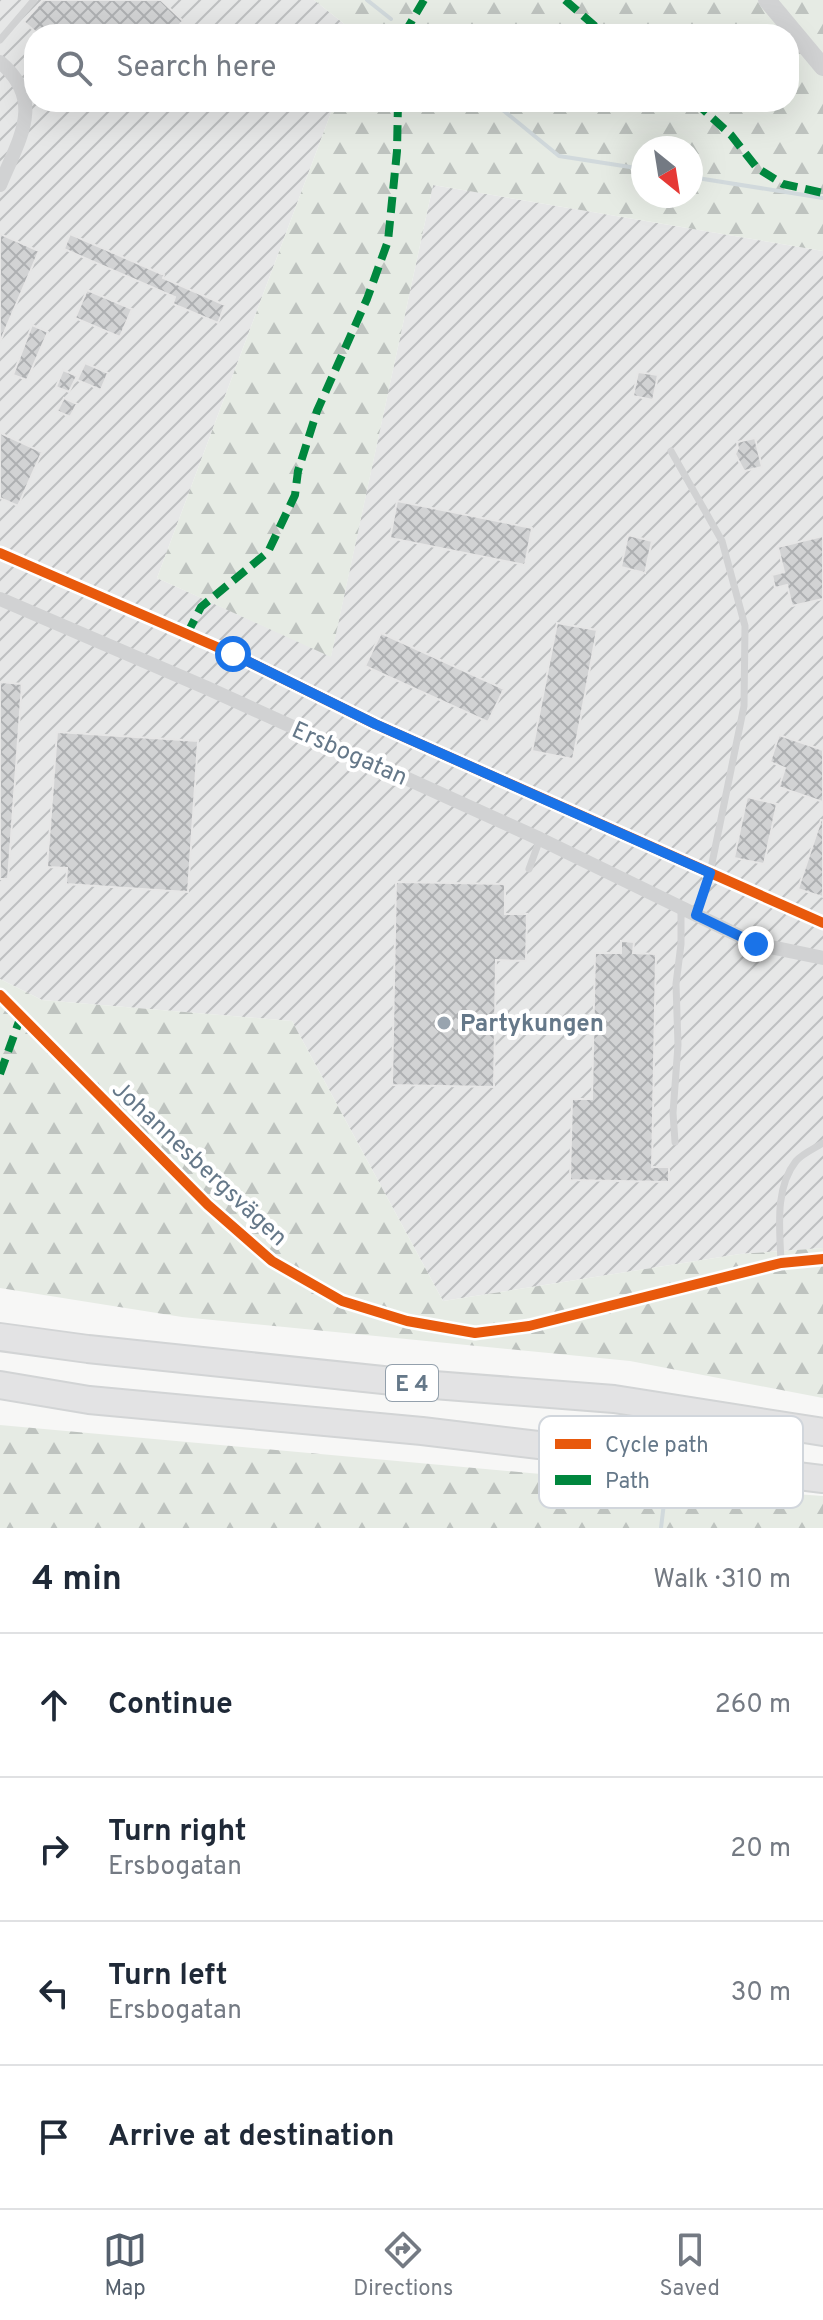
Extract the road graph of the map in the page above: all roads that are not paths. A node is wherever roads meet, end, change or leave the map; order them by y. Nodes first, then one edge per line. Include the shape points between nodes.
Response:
1 (34, 0) edge
2 (767, 0) edge
3 (787, 24) edge
4 (799, 38) edge
5 (0, 40) edge
6 (0, 62) edge
7 (823, 67) edge
8 (24, 91) edge
9 (25, 112) edge
10 (0, 185) edge
11 (671, 451) dead end
12 (0, 599) edge
13 (540, 839) junction
14 (529, 869) dead end
15 (681, 908) junction
16 (696, 915) junction
17 (823, 958) edge
18 (0, 995) edge
19 (675, 1142) dead end
20 (823, 1143) edge
21 (823, 1259) edge
22 (781, 1263) junction
23 (0, 1337) edge
24 (0, 1385) edge
25 (0, 1395) edge
26 (89, 1400) junction
27 (722, 1416) edge
28 (803, 1429) edge
29 (823, 1432) edge
30 (539, 1445) edge
31 (803, 1477) edge
32 (823, 1479) edge

1 - 5 lane
2 - 3 street
4 - 7 street
6 - 8 street
9 - 10 street
11 - 16 lane via 722,541 745,626 744,706 710,873
12 - 13 street, Ersbogatan
13 - 14 lane
13 - 15 street, Ersbogatan
15 - 16 street, Ersbogatan
15 - 19 lane
16 - 17 street, Ersbogatan via 756,944
18 - 22 street, Johannesbergsvägen via 208,1205 272,1261 342,1301 407,1321 475,1333 529,1326
20 - 22 lane via 797,1160 785,1184
21 - 22 street, Johannesbergsvägen
23 - 27 highway, E 4 via 421,1384 614,1399
24 - 26 highway, E 4
25 - 26 highway
26 - 30 highway, E 4
28 - 29 highway, E 4
31 - 32 highway, E 4

